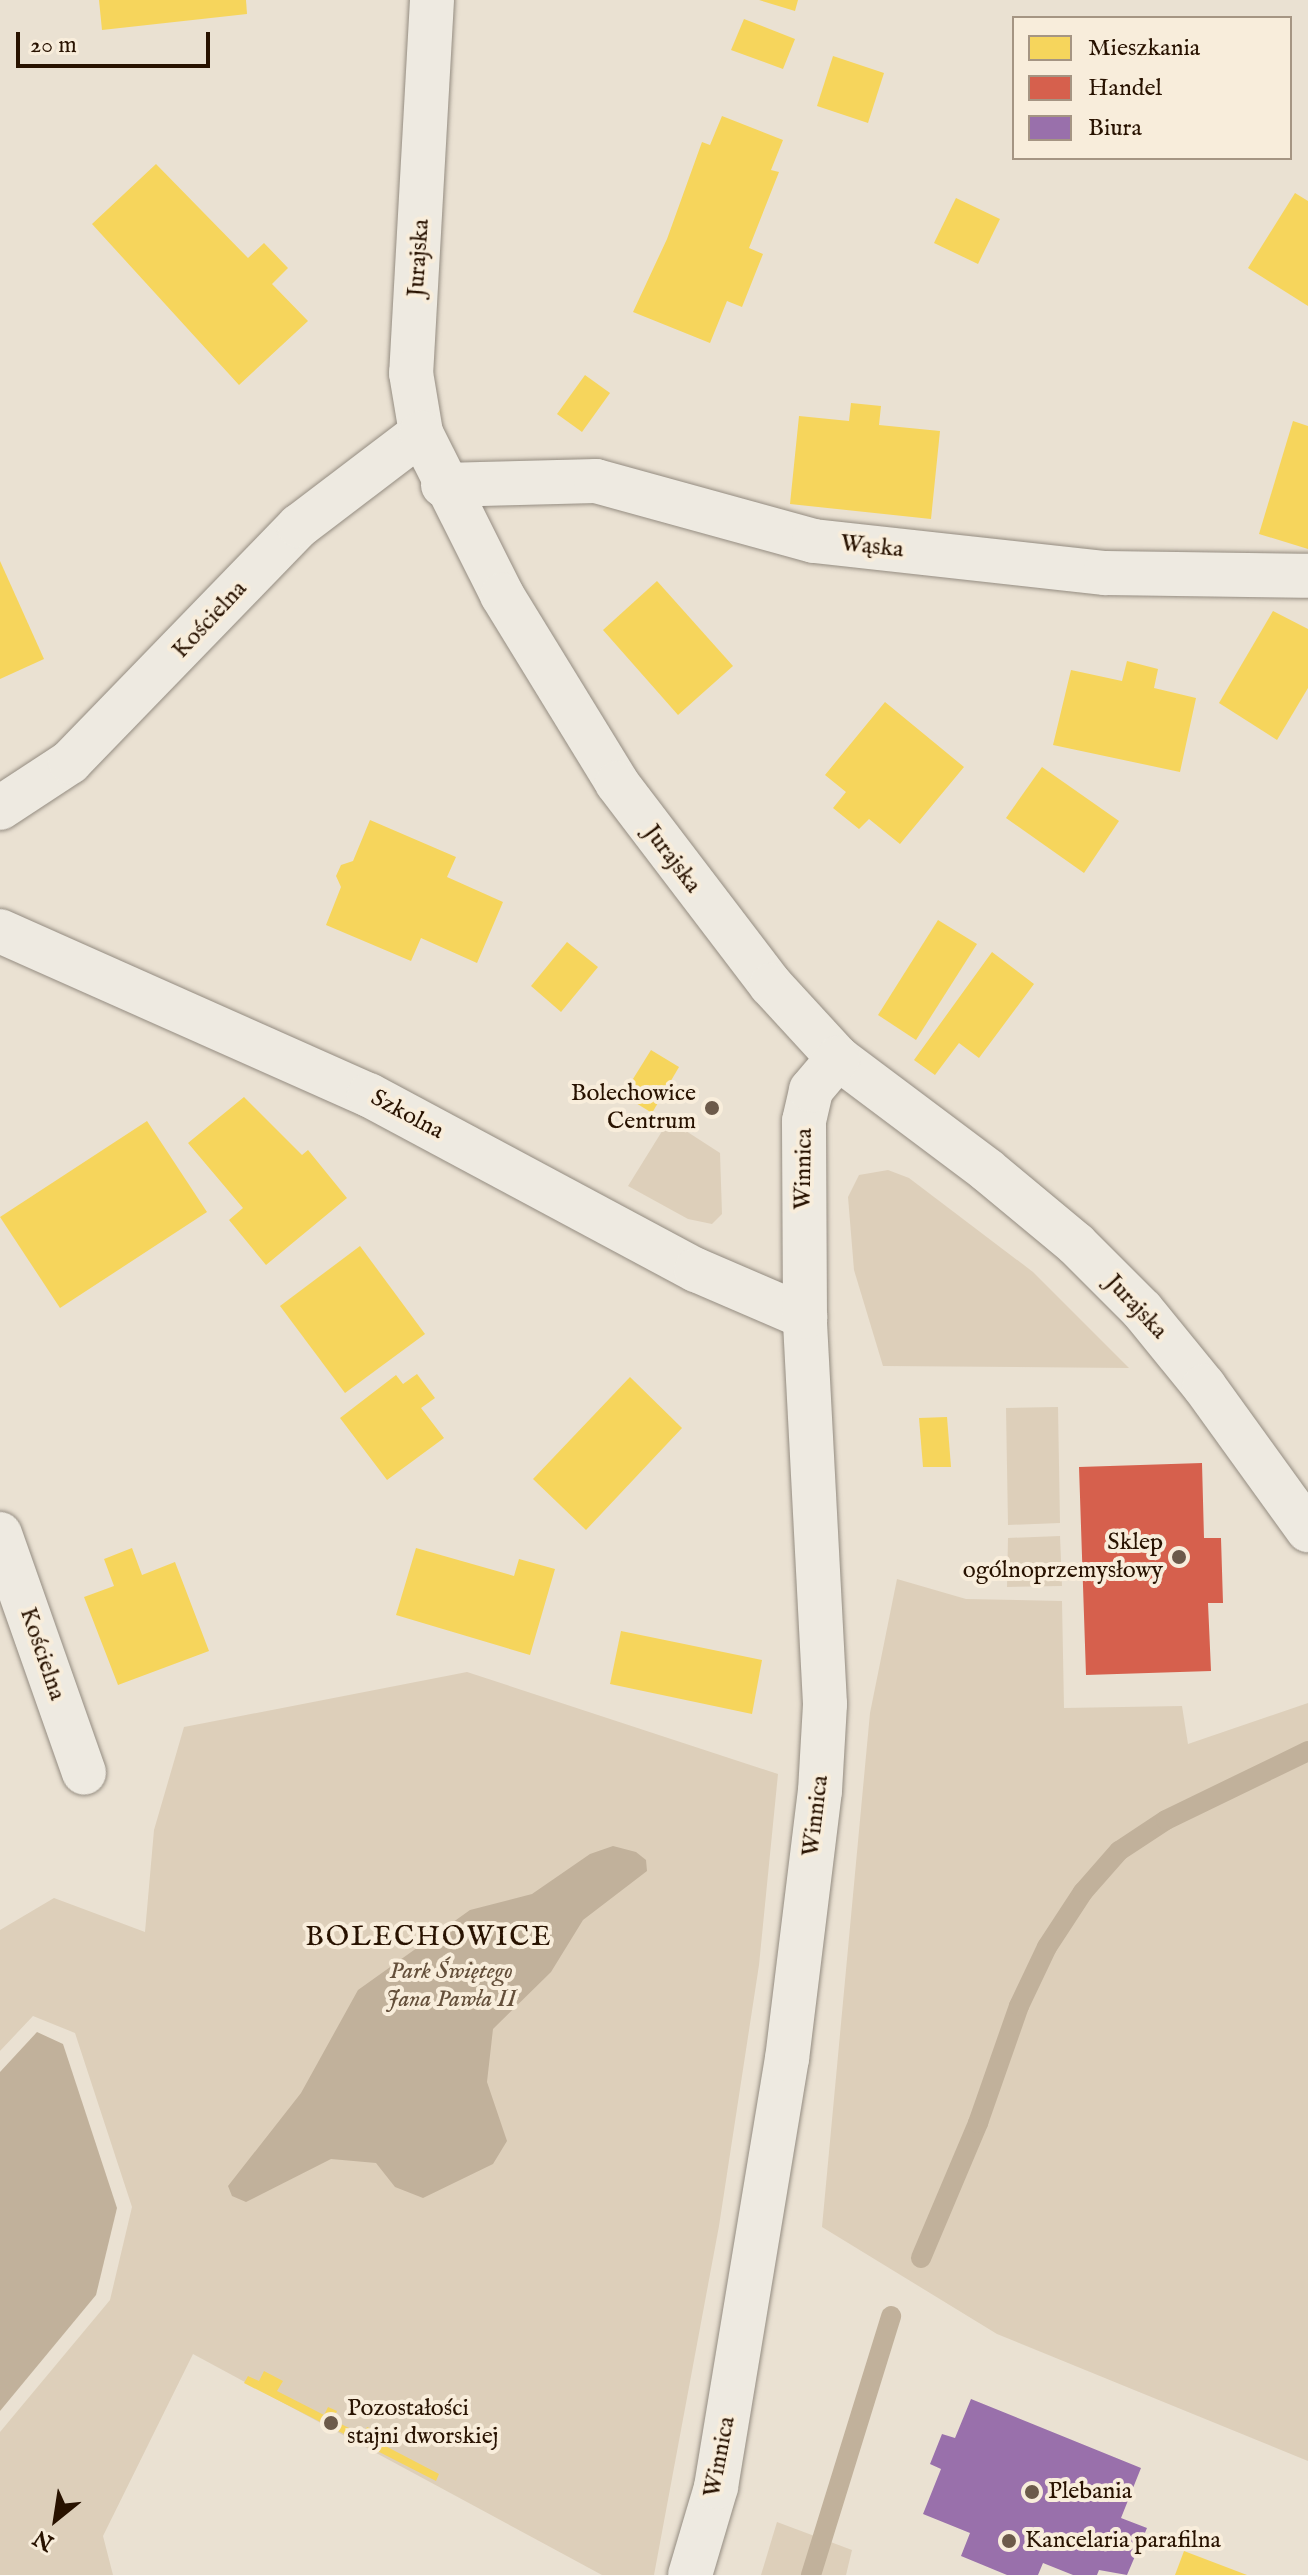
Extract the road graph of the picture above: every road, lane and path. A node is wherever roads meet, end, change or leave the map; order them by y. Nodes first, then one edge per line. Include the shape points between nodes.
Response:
1 (432, 0) edge
2 (421, 433) junction
3 (443, 485) junction
4 (1308, 576) edge
5 (0, 808) edge
6 (0, 931) edge
7 (838, 1058) junction
8 (805, 1317) junction
9 (1308, 1530) edge
10 (0, 1534) edge
11 (84, 1773) dead end
12 (690, 2575) edge

1 - 2 street, Jurajska via 411,373
2 - 3 street, Jurajska
2 - 5 street, Kościelna via 299,526 70,762
3 - 4 street, Wąska via 596,481 814,541 1105,573
3 - 7 street, Jurajska via 510,609 617,783 715,916
6 - 8 street, Szkolna via 369,1095 696,1270
7 - 8 street, Winnica via 811,1090 804,1121
7 - 9 street, Jurajska via 998,1179 1076,1244 1142,1310
8 - 12 street, Winnica via 825,1704 820,1791 787,2059 716,2487
10 - 11 street, Kościelna

